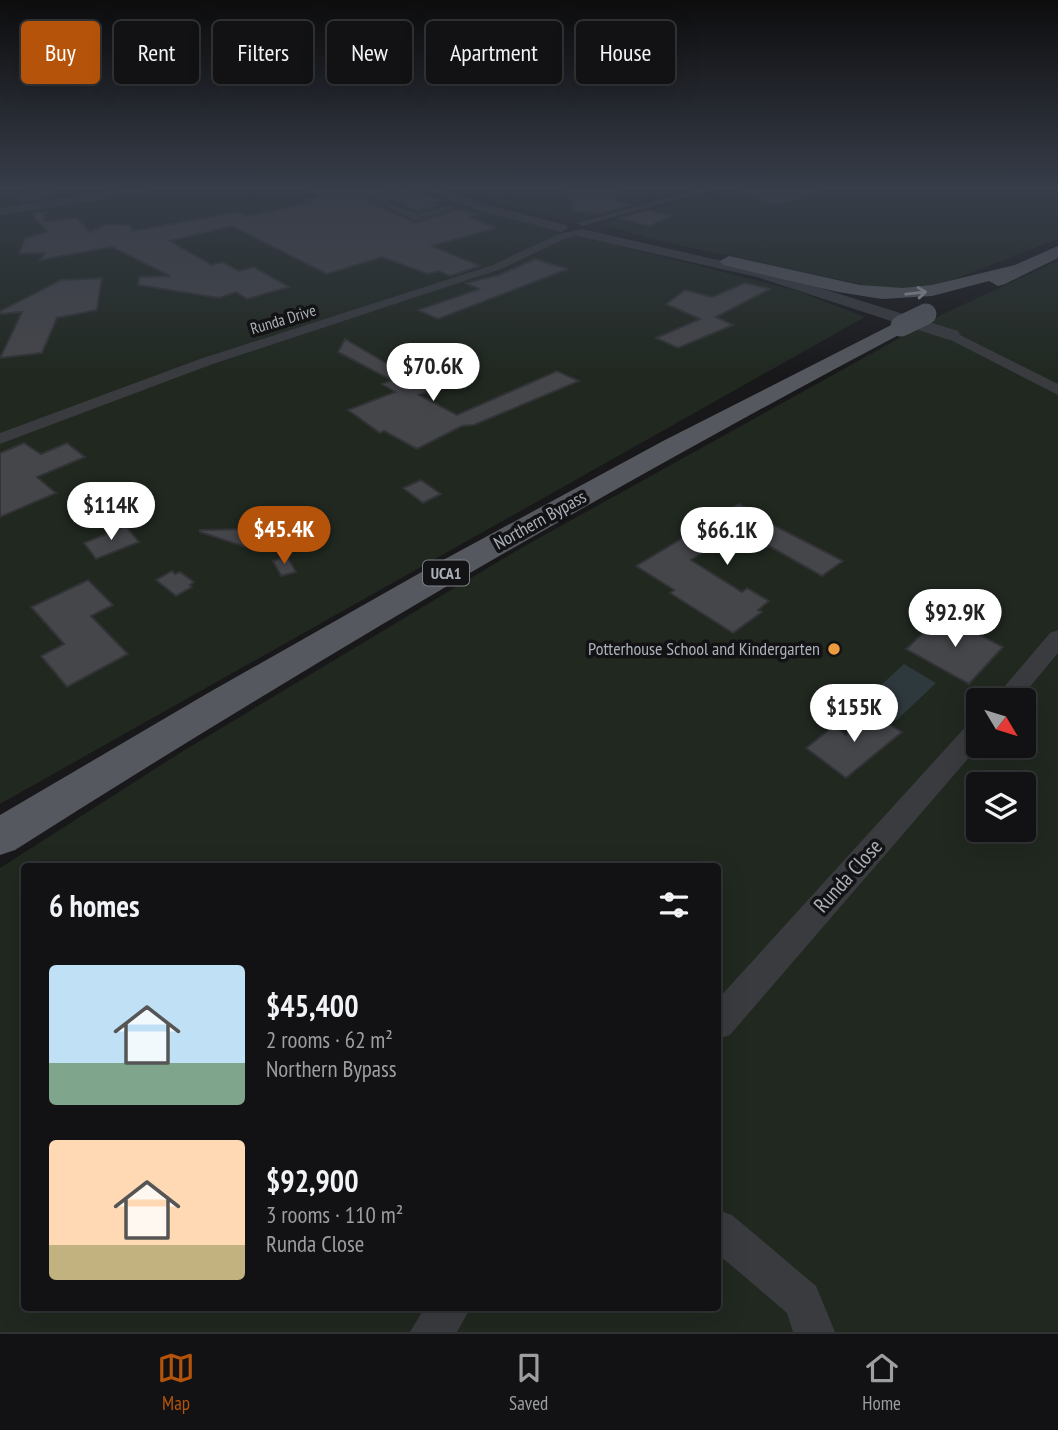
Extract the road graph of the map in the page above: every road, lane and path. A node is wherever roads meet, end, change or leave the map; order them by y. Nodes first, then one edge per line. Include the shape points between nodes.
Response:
1 (529, 251) edge
2 (670, 251) edge
3 (684, 251) edge
4 (1058, 251) edge
5 (729, 261) junction
6 (1018, 270) junction
7 (952, 335) junction
8 (1058, 390) edge
9 (0, 439) edge
10 (1058, 638) edge
11 (1015, 688) edge
12 (966, 744) edge
13 (0, 837) edge
14 (721, 1020) edge
15 (721, 1232) edge
16 (448, 1311) edge
17 (431, 1332) edge
18 (814, 1332) edge

1 - 9 street, Runda Drive via 497,267 205,362
2 - 7 street via 761,274
3 - 5 street
4 - 6 main road, Northern Bypass / UCA1
5 -> 6 main road via 885,294 921,293
5 - 7 street via 916,317
6 - 13 main road, Northern Bypass / UCA1 via 732,414 501,541
7 - 8 street
10 - 11 street
12 - 14 street, Runda Close
15 - 18 street via 802,1300
16 - 17 street

